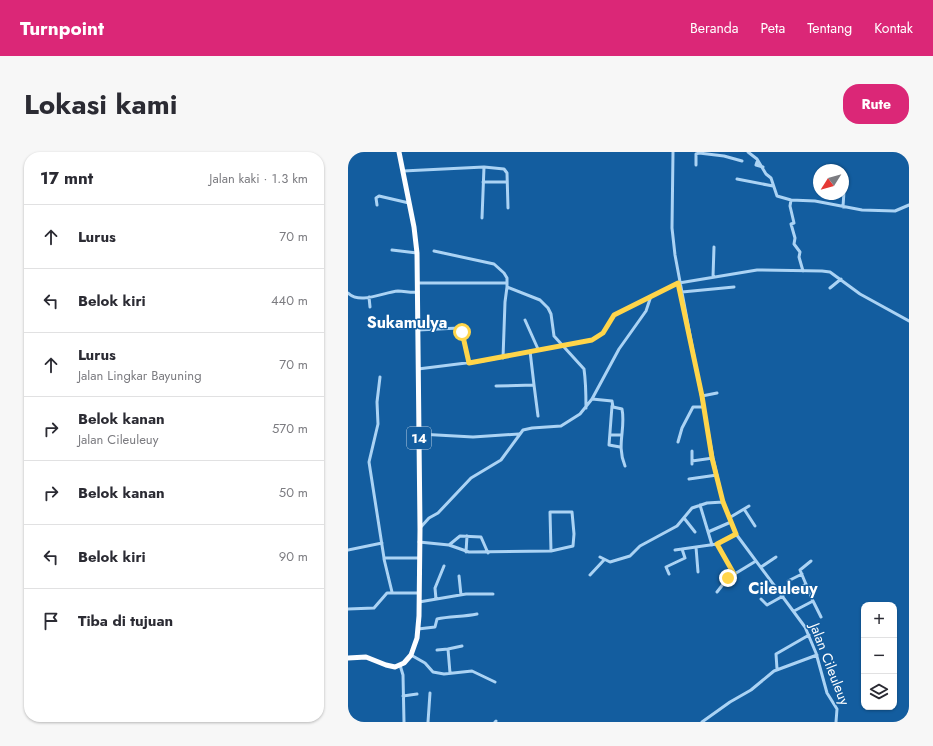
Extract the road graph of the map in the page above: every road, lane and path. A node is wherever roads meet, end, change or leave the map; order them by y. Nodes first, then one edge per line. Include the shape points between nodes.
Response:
1 (399, 152) edge
2 (673, 152) edge
3 (748, 152) edge
4 (730, 153) edge
5 (730, 157) junction
6 (742, 161) dead end
7 (757, 162) dead end
8 (696, 165) dead end
9 (484, 167) junction
10 (763, 167) junction
11 (403, 170) junction
12 (737, 179) dead end
13 (483, 182) junction
14 (508, 182) junction
15 (773, 186) junction
16 (791, 200) junction
17 (843, 200) edge
18 (410, 203) junction
19 (377, 205) dead end
20 (909, 206) edge
21 (843, 207) junction
22 (508, 208) dead end
23 (482, 218) dead end
24 (714, 247) dead end
25 (392, 250) dead end
26 (434, 251) dead end
27 (417, 253) junction
28 (803, 271) junction
29 (713, 277) junction
30 (840, 278) junction
31 (418, 283) junction
32 (678, 283) junction
33 (507, 285) junction
34 (734, 287) dead end
35 (830, 288) dead end
36 (418, 292) junction
37 (682, 292) junction
38 (348, 293) edge
39 (651, 296) junction
40 (369, 297) junction
41 (370, 307) dead end
42 (525, 320) dead end
43 (909, 321) edge
44 (400, 328) dead end
45 (418, 328) junction
46 (562, 345) junction
47 (538, 349) junction
48 (530, 351) junction
49 (503, 358) junction
50 (469, 363) junction
51 (417, 369) junction
52 (380, 377) dead end
53 (534, 385) junction
54 (496, 386) dead end
55 (717, 393) dead end
56 (702, 396) junction
57 (592, 399) junction
58 (612, 406) junction
59 (703, 407) junction
60 (586, 408) junction
61 (538, 416) dead end
62 (419, 434) junction
63 (519, 434) junction
64 (610, 435) junction
65 (621, 436) junction
66 (678, 442) dead end
67 (620, 447) junction
68 (692, 451) dead end
69 (712, 458) junction
70 (625, 466) dead end
71 (717, 475) junction
72 (689, 480) dead end
73 (723, 502) junction
74 (700, 505) junction
75 (749, 506) dead end
76 (744, 509) junction
77 (419, 515) junction
78 (429, 518) junction
79 (684, 518) junction
80 (729, 518) junction
81 (731, 522) junction
82 (755, 526) dead end
83 (420, 529) junction
84 (695, 532) dead end
85 (708, 532) junction
86 (736, 534) junction
87 (467, 536) junction
88 (419, 542) junction
89 (382, 543) junction
90 (717, 544) junction
91 (449, 545) junction
92 (712, 545) junction
93 (696, 547) junction
94 (682, 549) junction
95 (348, 550) edge
96 (675, 550) dead end
97 (551, 551) junction
98 (466, 552) junction
99 (488, 553) junction
100 (600, 557) dead end
101 (776, 557) dead end
102 (419, 558) junction
103 (384, 559) junction
104 (604, 560) junction
105 (756, 561) junction
106 (811, 561) dead end
107 (444, 566) dead end
108 (761, 567) junction
109 (698, 572) dead end
110 (669, 574) dead end
111 (734, 574) junction
112 (802, 574) junction
113 (590, 575) dead end
114 (459, 576) dead end
115 (788, 581) dead end
116 (806, 584) junction
117 (392, 592) junction
118 (717, 592) dead end
119 (794, 592) dead end
120 (419, 593) junction
121 (493, 594) dead end
122 (462, 595) junction
123 (783, 596) junction
124 (761, 599) dead end
125 (436, 600) junction
126 (813, 601) junction
127 (419, 602) junction
128 (348, 609) edge
129 (794, 611) junction
130 (477, 614) dead end
131 (821, 617) dead end
132 (418, 629) junction
133 (809, 635) junction
134 (462, 646) dead end
135 (448, 649) junction
136 (437, 650) dead end
137 (817, 654) junction
138 (411, 655) junction
139 (348, 658) edge
140 (400, 665) junction
141 (778, 669) junction
142 (450, 673) junction
143 (495, 682) dead end
144 (430, 693) dead end
145 (417, 694) dead end
146 (403, 696) junction
147 (348, 720) edge
148 (350, 722) edge
149 (404, 722) edge
150 (428, 722) edge
151 (702, 722) edge
152 (836, 722) edge

1 - 11 highway, 14
2 - 32 street, Jalan Cileuleuy via 672,228
3 - 10 street
4 - 5 street
5 - 6 street
5 - 8 street via 697,153
7 - 10 street via 756,165
9 - 11 street
9 - 13 street
9 - 14 street via 505,170
10 - 15 street
11 - 18 highway, 14
12 - 15 street
13 - 14 street
13 - 23 street
14 - 22 street
15 - 16 street via 776,195
16 - 21 street
16 - 28 street via 794,244 800,252
17 - 21 street
18 - 19 street via 379,196 376,198
18 - 27 highway, 14
20 - 21 street via 895,210
24 - 29 street
25 - 27 street
26 - 33 street via 494,264 504,273
27 - 31 highway, 14
28 - 29 street via 757,270
28 - 30 street via 830,272
29 - 32 street
30 - 35 street
30 - 43 street via 860,294
31 - 33 street
31 - 36 highway, 14
32 - 37 street, Jalan Cileuleuy
32 - 39 street
33 - 46 street via 540,300 548,308 553,334
33 - 49 street
34 - 37 street
36 - 40 street via 397,291
36 - 45 highway, 14
37 - 56 street, Jalan Cileuleuy
38 - 40 street via 355,297
39 - 46 street via 614,315 599,337
39 - 57 street via 646,311 619,349
40 - 41 street
42 - 47 street
44 - 45 street
45 - 50 street via 459,328
45 - 51 highway, 14
46 - 47 street
46 - 60 street via 584,369
47 - 48 street
48 - 49 street
48 - 53 street
49 - 50 street
50 - 51 street
51 - 62 highway, 14
52 - 89 street via 378,424 369,462
53 - 54 street
53 - 61 street
55 - 56 street
56 - 59 street, Jalan Cileuleuy
57 - 58 street via 612,401
57 - 60 street
58 - 64 street
58 - 65 street via 623,411
59 - 66 street via 693,407
59 - 69 street, Jalan Cileuleuy
60 - 63 street via 561,426 532,428
62 - 63 street via 473,437
62 - 77 highway, 14
63 - 78 street via 501,460 471,478 438,514
64 - 65 street
64 - 67 street via 610,446
65 - 67 street
67 - 70 street
68 - 69 street via 692,462
69 - 71 street, Jalan Cileuleuy
71 - 72 street
71 - 73 street, Jalan Cileuleuy
73 - 74 street
73 - 80 street, Jalan Cileuleuy
74 - 79 street via 690,509
74 - 85 street
75 - 76 street
76 - 80 street
76 - 82 street
77 - 78 street
77 - 83 highway, 14
78 - 83 street
79 - 84 street
79 - 104 street via 677,526 640,546 630,556 613,562
80 - 81 street, Jalan Cileuleuy
81 - 85 street
81 - 86 street, Jalan Cileuleuy
83 - 88 highway, 14
85 - 92 street
86 - 90 street
86 - 105 street, Jalan Cileuleuy
87 - 91 street via 458,537
87 - 98 street
87 - 99 street via 480,537
88 - 91 street
88 - 102 highway, 14
89 - 95 street
89 - 103 street
90 - 92 street
90 - 111 street
91 - 98 street
92 - 93 street
93 - 94 street
93 - 109 street
94 - 96 street
94 - 110 street via 685,558 666,567
97 - 97 street via 550,512 572,512 573,546
97 - 99 street
98 - 99 street
100 - 104 street
101 - 108 street
102 - 103 street
102 - 120 highway, 14
103 - 117 street
104 - 113 street
105 - 108 street, Jalan Cileuleuy
105 - 111 street
106 - 112 street via 800,568
107 - 125 street via 435,588
108 - 123 street, Jalan Cileuleuy
111 - 118 street via 722,583
112 - 115 street
112 - 116 street
114 - 122 street
116 - 119 street
116 - 126 street
117 - 120 street
117 - 128 street via 386,594 374,608
120 - 127 highway, 14
121 - 122 street
122 - 125 street
123 - 124 street via 767,605
123 - 129 street, Jalan Cileuleuy
125 - 127 street
126 - 129 street
126 - 131 street
127 - 132 highway, 14
129 - 133 street, Jalan Cileuleuy
130 - 132 street via 437,619 435,627
132 - 138 highway, 14
133 - 137 street, Jalan Cileuleuy
133 - 141 street via 776,654
134 - 135 street
135 - 136 street
135 - 142 street
137 - 141 street
137 - 152 street, Jalan Cileuleuy via 826,693 837,709
138 - 140 highway
138 - 142 street via 434,672
139 - 140 highway via 366,657 392,667
140 - 146 street via 403,675
141 - 151 street
142 - 143 street via 472,671
144 - 150 street
145 - 146 street
146 - 149 street
147 - 148 street

